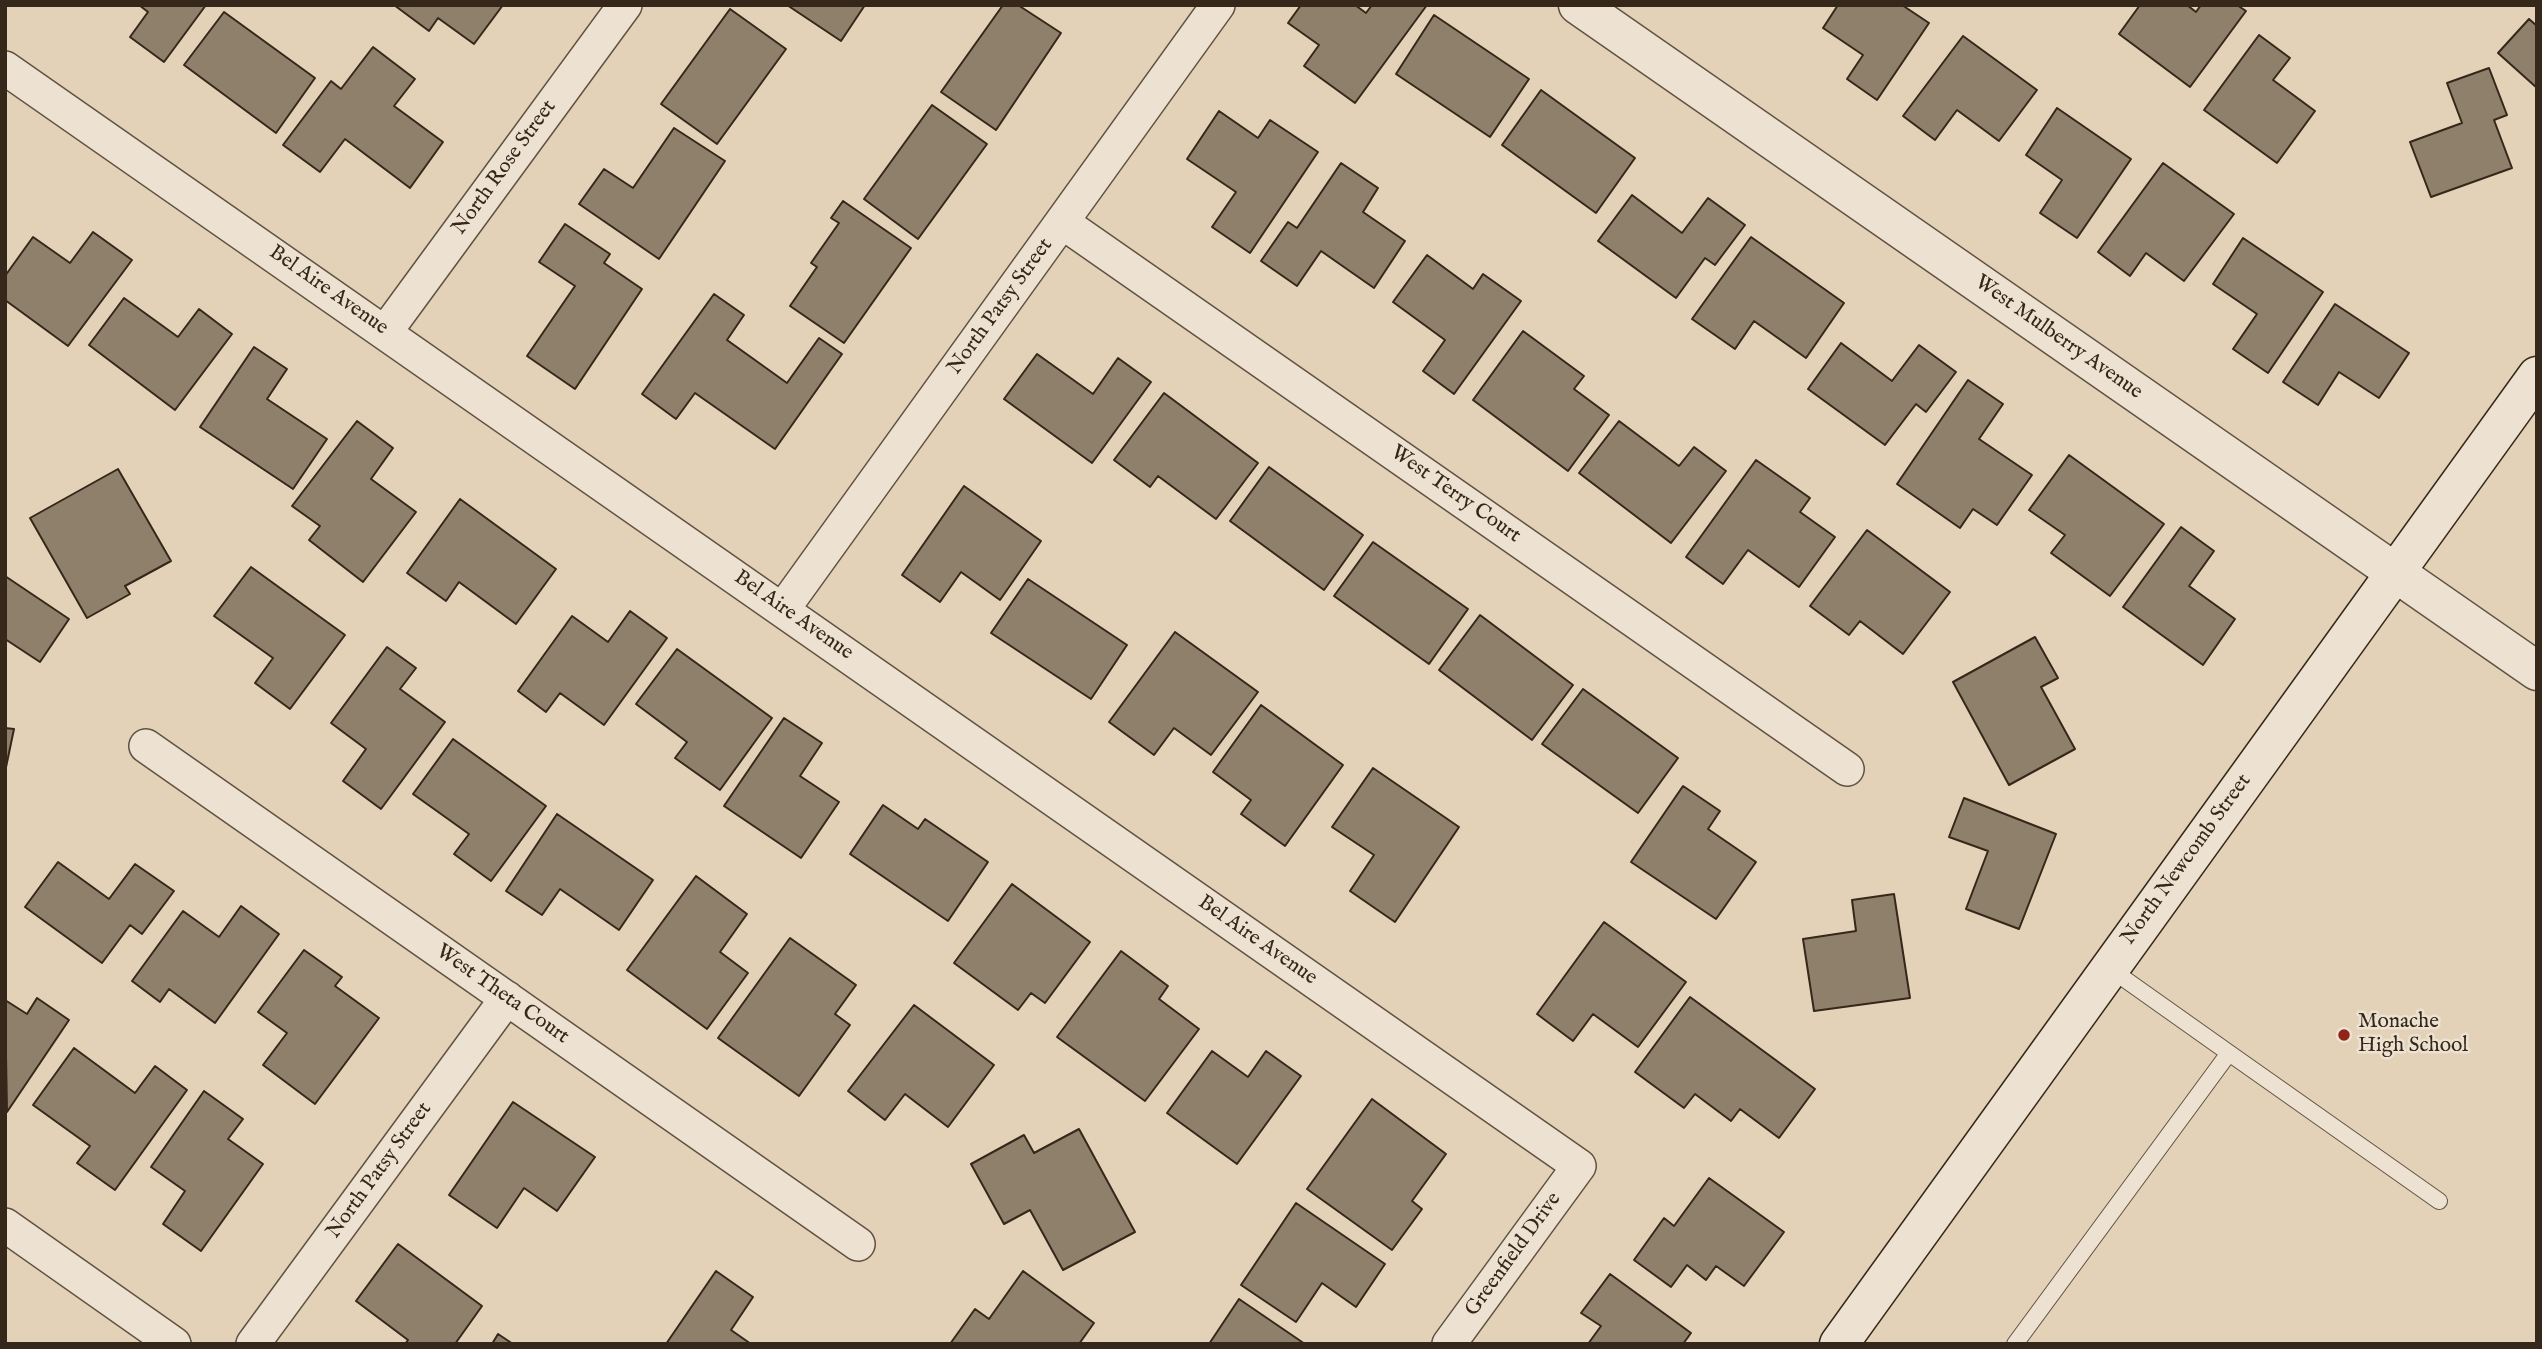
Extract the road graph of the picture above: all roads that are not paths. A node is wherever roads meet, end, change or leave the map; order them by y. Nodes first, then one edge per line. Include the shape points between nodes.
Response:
1 (625, 5) edge
2 (1218, 5) edge
3 (1578, 5) edge
4 (5, 68) edge
5 (1062, 222) junction
6 (386, 331) junction
7 (2537, 376) edge
8 (2395, 572) junction
9 (783, 609) junction
10 (2537, 671) edge
11 (146, 746) dead end
12 (1847, 769) dead end
13 (2109, 968) junction
14 (507, 998) junction
15 (2229, 1052) junction
16 (1579, 1166) joint
17 (2439, 1201) dead end
18 (5, 1225) edge
19 (858, 1244) dead end
20 (174, 1344) edge
21 (253, 1344) edge
22 (1449, 1344) edge
23 (1839, 1344) edge
24 (2015, 1344) edge

1 - 6 street, North Rose Street
2 - 5 street, North Patsy Street
3 - 8 main road, West Mulberry Avenue
4 - 6 street, Bel Aire Avenue
5 - 9 street, North Patsy Street
5 - 12 street, West Terry Court
6 - 9 street, Bel Aire Avenue
7 - 8 main road, North Newcomb Street
8 - 10 main road, West Mulberry Avenue
8 - 13 main road, North Newcomb Street
9 - 16 street, Bel Aire Avenue
11 - 14 street, West Theta Court
13 - 15 lane
13 - 23 main road, North Newcomb Street
14 - 19 street, West Theta Court
14 - 21 street, North Patsy Street
15 - 17 lane
15 - 24 lane
16 - 22 street, Greenfield Drive
18 - 20 street

